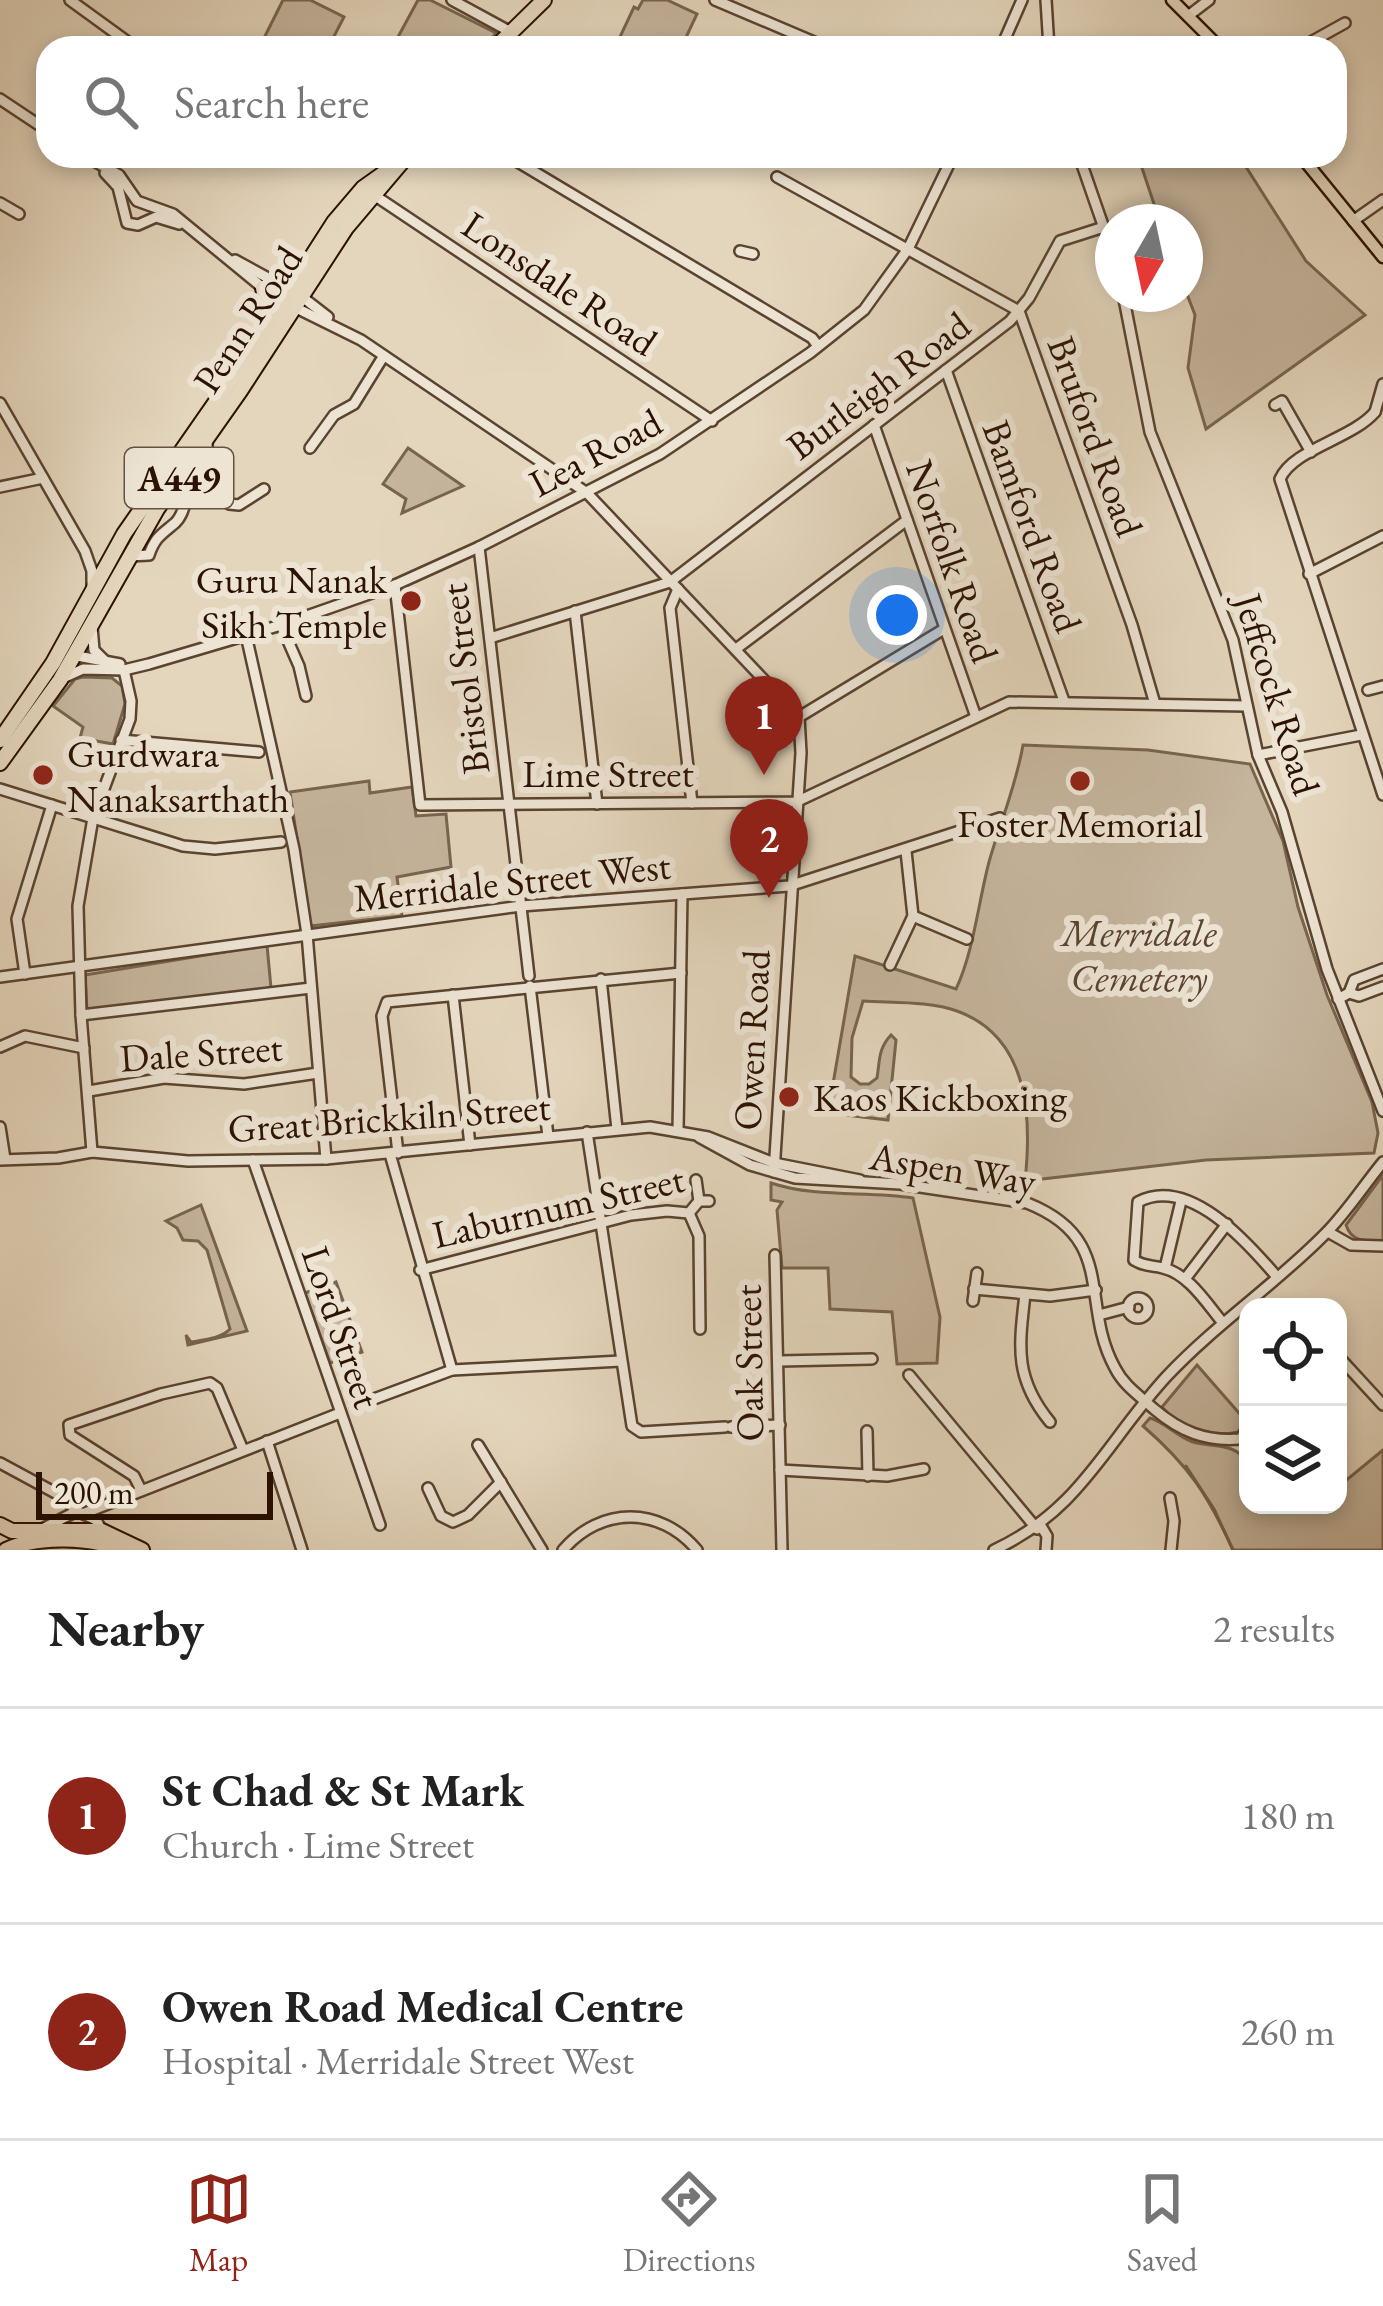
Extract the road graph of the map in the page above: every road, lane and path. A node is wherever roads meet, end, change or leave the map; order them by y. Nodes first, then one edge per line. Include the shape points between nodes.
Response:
1 (70, 0) edge
2 (452, 0) edge
3 (544, 0) edge
4 (715, 0) edge
5 (1022, 0) edge
6 (1172, 0) edge
7 (1209, 0) edge
8 (1045, 1) edge
9 (1188, 16) junction
10 (1345, 23) dead end
11 (509, 31) junction
12 (120, 36) edge
13 (505, 36) edge
14 (800, 36) edge
15 (1006, 36) edge
16 (1048, 36) edge
17 (1208, 36) edge
18 (1322, 36) edge
19 (0, 99) edge
20 (36, 123) edge
21 (101, 168) edge
22 (105, 168) edge
23 (391, 168) edge
24 (397, 168) edge
25 (528, 168) edge
26 (947, 168) edge
27 (1083, 168) edge
28 (1310, 168) edge
29 (776, 177) dead end
30 (374, 195) junction
31 (1383, 200) edge
32 (0, 202) edge
33 (140, 203) junction
34 (1096, 204) edge
35 (125, 206) junction
36 (19, 214) dead end
37 (145, 218) junction
38 (1352, 221) junction
39 (187, 227) junction
40 (1095, 229) edge
41 (213, 246) junction
42 (908, 249) junction
43 (740, 250) dead end
44 (753, 254) dead end
45 (1383, 257) edge
46 (263, 288) junction
47 (292, 299) junction
48 (1019, 311) junction
49 (1127, 312) edge
50 (818, 346) junction
51 (252, 350) junction
52 (383, 357) junction
53 (946, 370) junction
54 (1383, 383) edge
55 (1294, 393) dead end
56 (0, 403) edge
57 (1379, 416) edge
58 (712, 421) junction
59 (874, 425) junction
60 (208, 439) junction
61 (310, 448) dead end
62 (1312, 452) junction
63 (208, 471) junction
64 (43, 478) junction
65 (0, 487) edge
66 (264, 489) dead end
67 (587, 493) junction
68 (907, 520) junction
69 (1381, 541) edge
70 (479, 547) junction
71 (86, 551) junction
72 (123, 551) junction
73 (1309, 574) junction
74 (395, 585) junction
75 (674, 586) junction
76 (92, 592) junction
77 (575, 611) junction
78 (93, 623) junction
79 (281, 625) junction
80 (944, 629) junction
81 (71, 632) junction
82 (246, 635) junction
83 (490, 638) junction
84 (736, 649) junction
85 (74, 655) junction
86 (161, 658) junction
87 (53, 663) junction
88 (108, 663) junction
89 (96, 668) junction
90 (124, 670) junction
91 (60, 680) junction
92 (1383, 686) edge
93 (306, 696) dead end
94 (1348, 697) junction
95 (1064, 701) junction
96 (1155, 704) junction
97 (1247, 706) junction
98 (799, 717) junction
99 (976, 717) junction
100 (1360, 734) junction
101 (0, 740) edge
102 (121, 740) junction
103 (260, 752) dead end
104 (1258, 754) junction
105 (0, 763) edge
106 (6, 787) edge
107 (1383, 795) edge
108 (796, 802) junction
109 (692, 803) junction
110 (509, 804) junction
111 (597, 804) junction
112 (52, 805) junction
113 (93, 818) junction
114 (1000, 818) dead end
115 (281, 842) dead end
116 (906, 851) junction
117 (789, 886) junction
118 (682, 894) junction
119 (521, 906) junction
120 (913, 916) junction
121 (308, 934) junction
122 (968, 939) dead end
123 (890, 964) dead end
124 (79, 966) junction
125 (1383, 969) edge
126 (681, 973) junction
127 (25, 974) junction
128 (0, 977) edge
129 (601, 980) junction
130 (530, 981) junction
131 (311, 988) junction
132 (1383, 988) edge
133 (1349, 993) junction
134 (453, 995) junction
135 (1338, 999) junction
136 (81, 1016) junction
137 (0, 1047) edge
138 (84, 1048) junction
139 (318, 1073) junction
140 (89, 1091) junction
141 (1383, 1111) edge
142 (0, 1127) edge
143 (617, 1129) junction
144 (678, 1131) junction
145 (587, 1132) junction
146 (548, 1136) junction
147 (470, 1145) junction
148 (92, 1152) junction
149 (394, 1153) junction
150 (326, 1159) junction
151 (3, 1160) edge
152 (253, 1160) junction
153 (1383, 1162) edge
154 (774, 1168) junction
155 (696, 1180) dead end
156 (1181, 1201) junction
157 (689, 1214) junction
158 (600, 1222) junction
159 (1227, 1224) junction
160 (1328, 1232) junction
161 (1383, 1246) edge
162 (775, 1255) dead end
163 (1165, 1268) junction
164 (420, 1270) junction
165 (977, 1274) dead end
166 (1277, 1277) junction
167 (1185, 1279) junction
168 (974, 1288) junction
169 (1096, 1290) junction
170 (1025, 1294) junction
171 (973, 1301) dead end
172 (1129, 1307) dead end
173 (1099, 1315) junction
174 (1223, 1323) junction
175 (700, 1329) dead end
176 (865, 1356) dead end
177 (1360, 1360) dead end
178 (621, 1361) junction
179 (779, 1361) junction
180 (1347, 1366) edge
181 (1350, 1369) junction
182 (452, 1370) junction
183 (909, 1375) dead end
184 (1381, 1400) edge
185 (1146, 1401) junction
186 (355, 1406) dead end
187 (340, 1413) junction
188 (1050, 1422) dead end
189 (780, 1425) junction
190 (863, 1438) dead end
191 (1239, 1439) edge
192 (267, 1441) junction
193 (478, 1445) dead end
194 (243, 1450) junction
195 (0, 1463) edge
196 (924, 1468) dead end
197 (781, 1470) junction
198 (868, 1476) junction
199 (501, 1482) junction
200 (428, 1488) dead end
201 (141, 1490) junction
202 (57, 1494) junction
203 (1170, 1498) dead end
204 (389, 1507) dead end
205 (376, 1512) junction
206 (64, 1514) junction
207 (91, 1519) junction
208 (380, 1525) dead end
209 (0, 1526) edge
210 (1039, 1527) junction
211 (33, 1531) junction
212 (6, 1550) edge
213 (123, 1550) edge
214 (142, 1550) edge
215 (302, 1550) edge
216 (542, 1550) edge
217 (563, 1550) edge
218 (697, 1550) edge
219 (782, 1550) edge
220 (994, 1550) edge
221 (1046, 1550) edge
222 (1171, 1550) edge

1 - 12 street
2 - 11 street
3 - 11 highway
4 - 14 street
5 - 15 street
6 - 9 main road
7 - 9 street
8 - 16 street
9 - 17 main road
10 - 18 street
11 - 13 highway
19 - 20 street
21 - 35 street
22 - 33 street
23 - 47 highway, Penn Road / A449 via 333,224
24 - 30 highway, Penn Road / A449
25 - 50 street
26 - 42 street, Lea Road
27 - 34 street
28 - 38 main road
29 - 42 street, Bruford Road
30 - 47 highway, Penn Road / A449
30 - 58 street, Lonsdale Road
31 - 38 street
32 - 36 street
33 - 35 street
33 - 37 street
33 - 39 street
35 - 37 street via 127,223
37 - 39 street
38 - 45 main road
39 - 41 street
40 - 48 street, Burleigh Road via 1060,242
41 - 46 street
41 - 47 street
42 - 48 street, Bruford Road
42 - 50 street, Lea Road via 864,310
43 - 44 street
46 - 47 street
46 - 51 highway via 267,316
47 - 51 highway, Penn Road / A449
47 - 52 street
47 - 60 highway, Penn Road / A449
48 - 53 street, Burleigh Road
48 - 96 street, Bruford Road
49 - 97 street, Jeffcock Road via 1150,432 1215,586
50 - 58 street, Lea Road
51 - 72 highway, Penn Road / A449
52 - 61 street via 354,404 334,415
52 - 67 street
53 - 59 street, Burleigh Road
53 - 95 street, Bamford Road
54 - 57 street
55 - 62 street via 1279,403
56 - 64 street
57 - 62 street
58 - 67 street, Lea Road
59 - 68 street, Norfolk Road
59 - 75 street, Burleigh Road
60 - 63 street
60 - 72 highway, Penn Road / A449
62 - 73 street via 1280,479
63 - 66 street via 230,504
63 - 72 street via 146,557
64 - 65 street
64 - 71 street
67 - 70 street, Lea Road
67 - 75 street
68 - 80 street, Norfolk Road
68 - 84 street
69 - 73 street
70 - 74 street, Lea Road
70 - 83 street, Bristol Street
71 - 72 street
71 - 76 street
72 - 76 highway, Penn Road / A449
72 - 78 highway, Penn Road / A449
73 - 94 street
74 - 79 street, Lea Road
74 - 110 street, Lime Street via 420,805
75 - 77 street
75 - 84 street
75 - 109 street
76 - 81 highway, Penn Road / A449
77 - 83 street
77 - 111 street
78 - 85 highway, Penn Road / A449
78 - 88 street via 94,650
79 - 82 street, Lea Road
79 - 93 street
80 - 98 street
80 - 99 street, Norfolk Road
81 - 85 street
81 - 87 highway, Penn Road / A449
82 - 86 street, Lea Road
82 - 121 street
83 - 110 street, Bristol Street
84 - 98 street
85 - 87 street
85 - 88 street, Lea Road
85 - 89 street, Lea Road
85 - 91 highway, Penn Road / A449
86 - 88 street, Lea Road
86 - 90 street, Lea Road
87 - 101 highway, Penn Road / A449
89 - 90 street, Lea Road
89 - 91 street, Lea Road
90 - 102 street via 131,711
91 - 105 highway, Penn Road / A449
92 - 94 street
94 - 100 street
95 - 96 street
95 - 99 street via 1009,702
96 - 97 street
97 - 104 street, Jeffcock Road
98 - 108 street, Owen Road
99 - 108 street
100 - 104 street
100 - 107 street
102 - 103 street
102 - 113 street
104 - 135 street, Jeffcock Road
106 - 112 street
108 - 109 street, Lime Street
108 - 117 street, Owen Road
109 - 111 street, Lime Street
110 - 111 street, Lime Street
110 - 119 street, Bristol Street
112 - 113 street
112 - 127 street via 17,919
113 - 115 street via 183,846
113 - 124 street via 80,885
114 - 116 street, Merridale Street West
116 - 117 street, Merridale Street West
116 - 120 street
117 - 118 street, Merridale Street West
117 - 154 street, Owen Road
118 - 119 street, Merridale Street West
118 - 126 street
119 - 121 street, Merridale Street West
119 - 130 street, Bristol Street
120 - 122 street
120 - 123 street
121 - 124 street, Merridale Street West
121 - 131 street
124 - 127 street, Merridale Street West
124 - 136 street
125 - 133 street via 1354,980
126 - 129 street
126 - 144 street
127 - 128 street, Merridale Street West
129 - 130 street
129 - 143 street
130 - 134 street
130 - 146 street, Bristol Street
131 - 136 street
131 - 139 street
132 - 133 street
133 - 135 street
134 - 147 street
134 - 149 street via 387,1002
135 - 141 street, Jeffcock Road
136 - 138 street
137 - 138 street via 25,1036
138 - 140 street
139 - 140 street, Dale Street via 244,1084 164,1078
139 - 150 street
140 - 148 street
142 - 151 street
143 - 144 street, Great Brickkiln Street
143 - 145 street, Great Brickkiln Street
144 - 154 street, Great Brickkiln Street
145 - 146 street, Great Brickkiln Street
145 - 158 street
146 - 147 street, Great Brickkiln Street
147 - 149 street, Great Brickkiln Street
148 - 151 street, Great Brickkiln Street
148 - 152 street, Great Brickkiln Street
149 - 150 street, Great Brickkiln Street
149 - 164 street
150 - 152 street, Great Brickkiln Street
152 - 187 street, Lord Street
153 - 160 street
154 - 169 street, Aspen Way via 1041,1208 1076,1237
155 - 157 street, Laburnum Street via 704,1201
156 - 159 street
156 - 163 street
156 - 163 street via 1138,1202 1134,1260
157 - 158 street, Laburnum Street via 654,1211
157 - 175 street via 699,1236
158 - 164 street, Laburnum Street
158 - 178 street
159 - 166 street
159 - 167 street
160 - 161 street via 1352,1245
160 - 166 street
162 - 179 street, Oak Street via 783,1283
163 - 167 street
164 - 182 street
165 - 168 street
166 - 174 street
167 - 174 street
168 - 170 street
168 - 171 street
169 - 170 street
169 - 173 street, Aspen Way
170 - 188 street via 1020,1354 1031,1396
172 - 173 street
173 - 185 street, Aspen Way via 1113,1365
174 - 185 street
176 - 179 street
177 - 181 street
178 - 182 street
178 - 189 street via 635,1431
179 - 189 street, Oak Street
180 - 181 street
181 - 184 street
182 - 186 street
183 - 210 street
185 - 191 street, Aspen Way via 1192,1435
185 - 210 street
187 - 192 street
187 - 205 street, Lord Street
189 - 197 street, Oak Street
190 - 198 street
192 - 194 street
192 - 215 street
193 - 199 street
194 - 201 street
194 - 201 street via 210,1383 71,1423 70,1435 134,1476
195 - 202 street
196 - 198 street, Oak Street via 914,1477
197 - 198 street, Oak Street
197 - 219 street, Oak Street
199 - 200 street via 453,1522 441,1516
199 - 216 street
201 - 207 street via 105,1503
202 - 206 street
202 - 207 street
203 - 222 street
204 - 205 street
205 - 208 street, Lord Street
206 - 207 street
206 - 211 street
207 - 211 highway
207 - 214 highway
209 - 211 highway
210 - 220 street
210 - 221 street
212 - 213 highway via 74,1541
217 - 218 street via 594,1525 623,1516 670,1525

